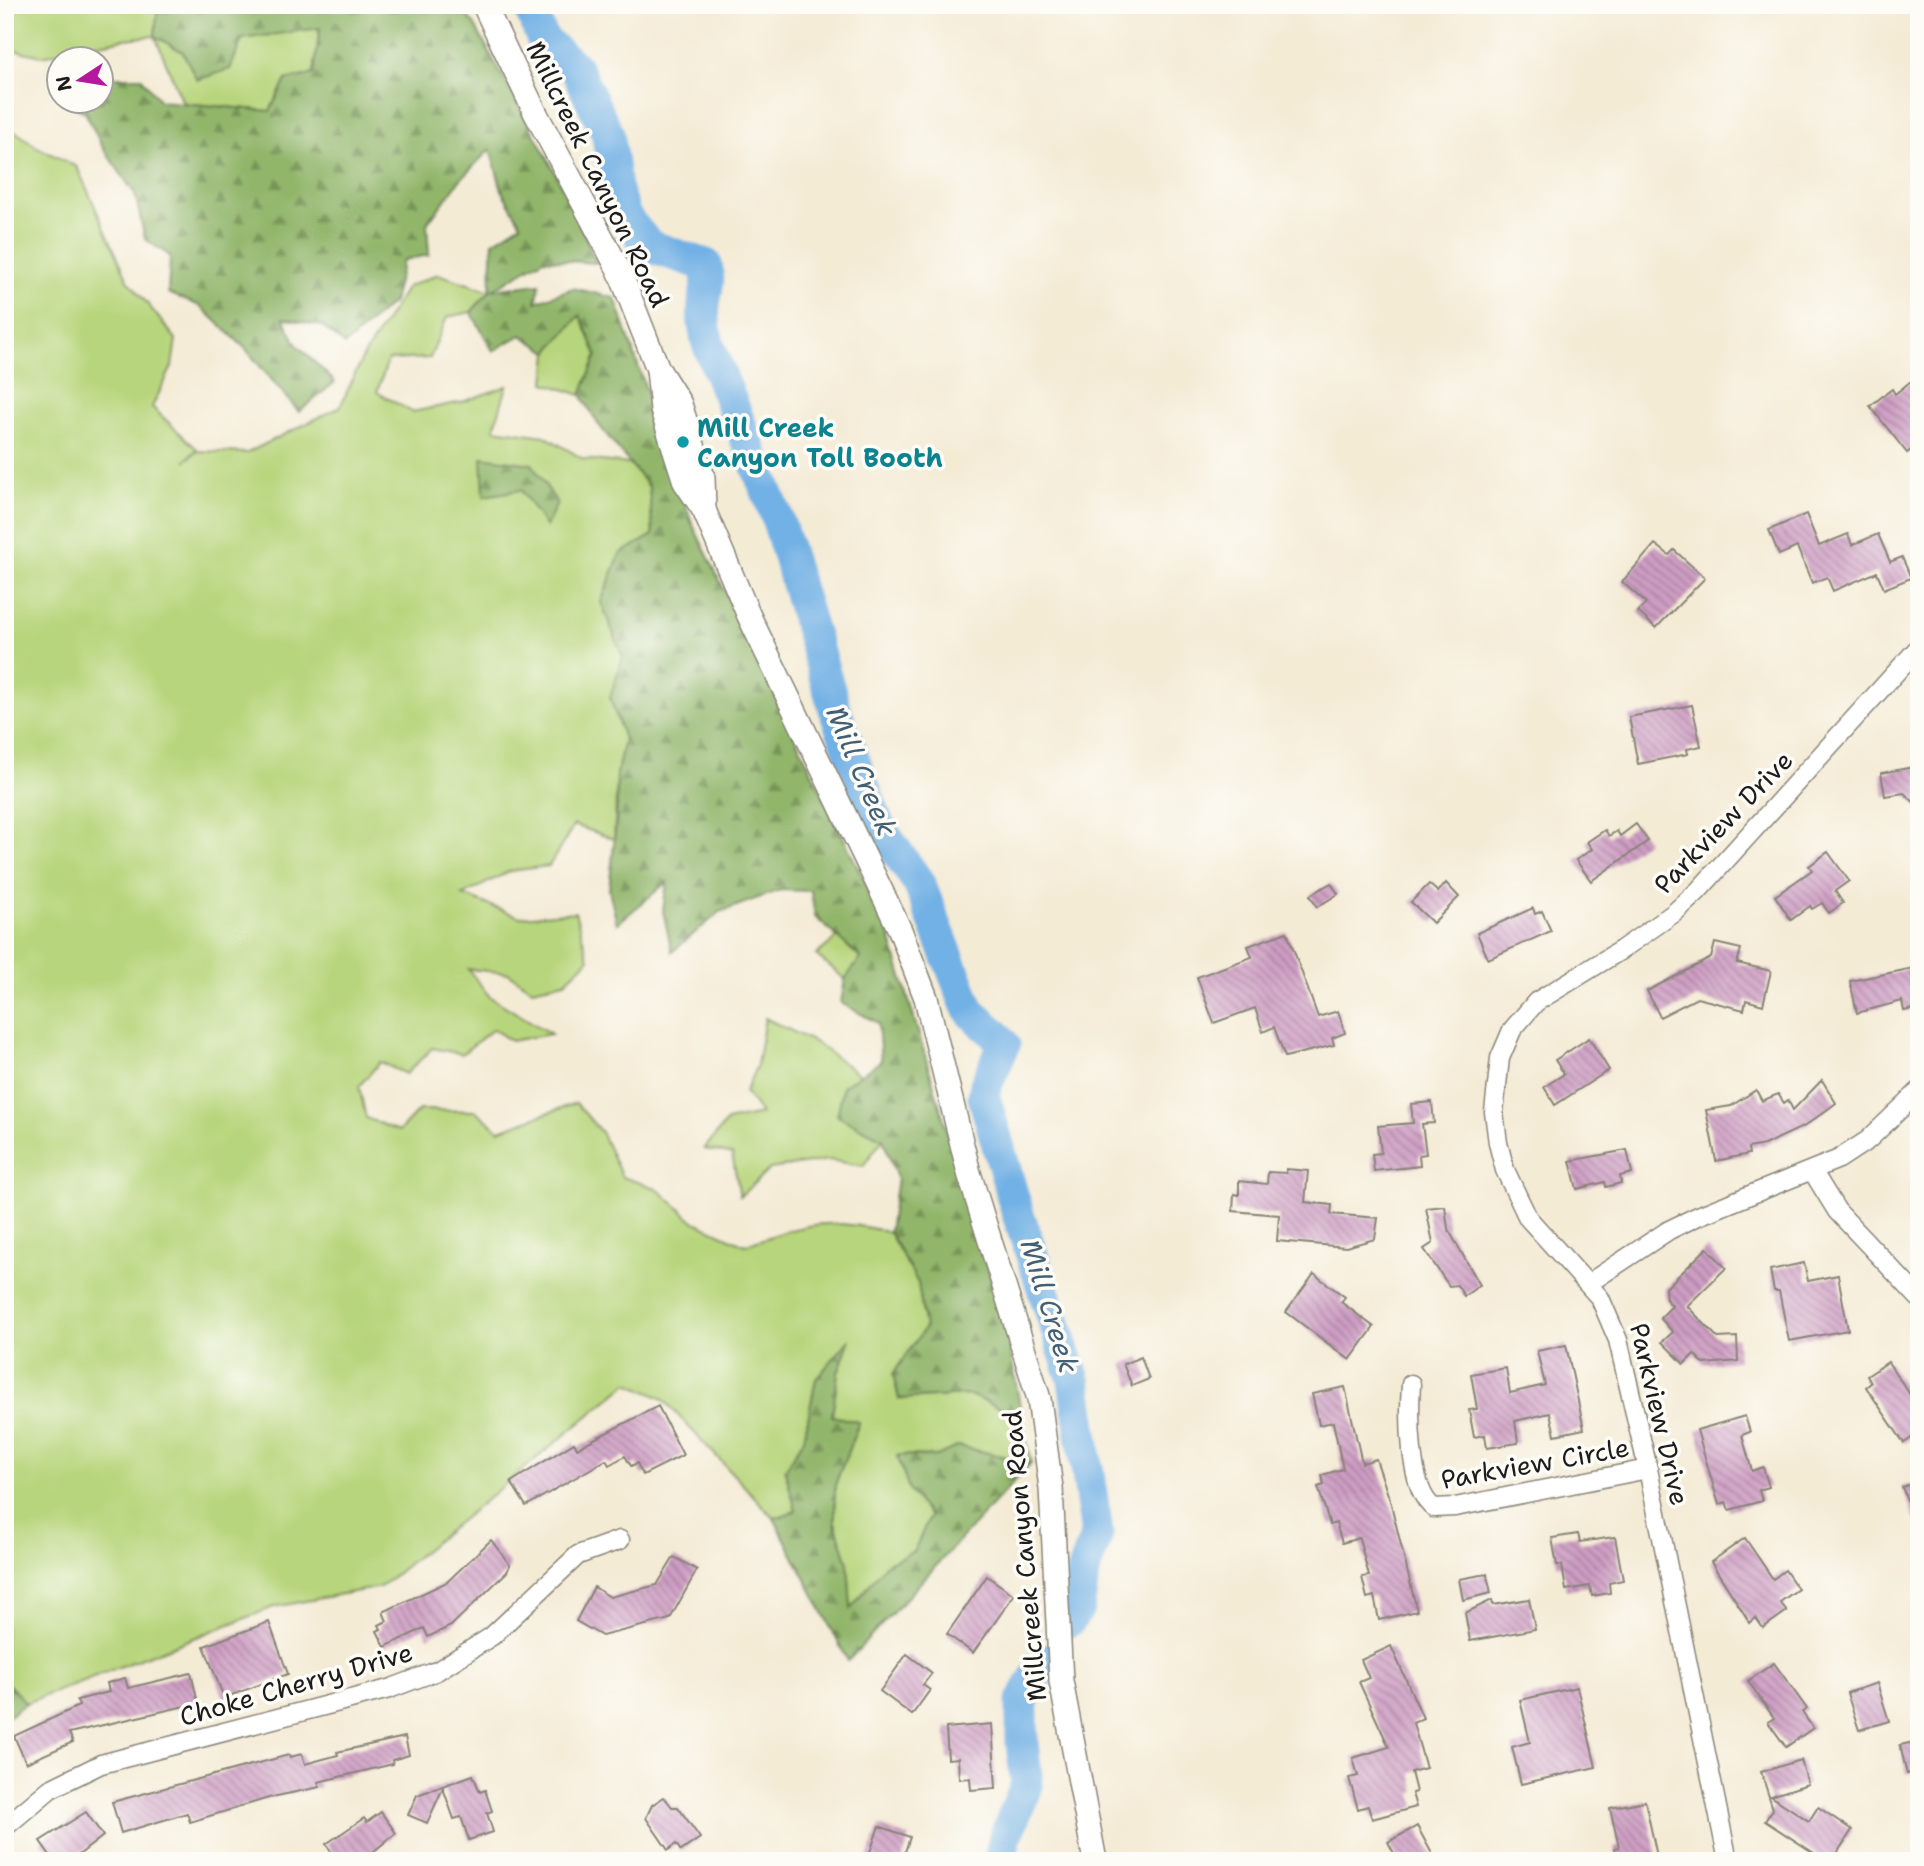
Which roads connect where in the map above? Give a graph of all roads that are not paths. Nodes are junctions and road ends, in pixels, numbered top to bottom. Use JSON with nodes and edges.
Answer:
{"nodes":[{"id":1,"x":484,"y":5,"type":"edge"},
{"id":2,"x":1919,"y":647,"type":"edge"},
{"id":3,"x":1919,"y":1091,"type":"edge"},
{"id":4,"x":1813,"y":1172,"type":"junction"},
{"id":5,"x":1589,"y":1283,"type":"junction"},
{"id":6,"x":1919,"y":1298,"type":"edge"},
{"id":7,"x":1411,"y":1384,"type":"dead end"},
{"id":8,"x":1648,"y":1469,"type":"junction"},
{"id":9,"x":620,"y":1540,"type":"dead end"},
{"id":10,"x":5,"y":1827,"type":"edge"},
{"id":11,"x":1095,"y":1861,"type":"edge"},
{"id":12,"x":1728,"y":1861,"type":"edge"}],
"edges":[{"from":1,"to":11,"type":"street","name":"Millcreek Canyon Road"},
{"from":2,"to":5,"type":"street","name":"Parkview Drive"},
{"from":3,"to":4,"type":"street"},
{"from":4,"to":5,"type":"street"},
{"from":4,"to":6,"type":"street"},
{"from":5,"to":8,"type":"street","name":"Parkview Drive"},
{"from":7,"to":8,"type":"street","name":"Parkview Circle"},
{"from":8,"to":12,"type":"street","name":"Parkview Drive"},
{"from":9,"to":10,"type":"street","name":"Choke Cherry Drive"}]}
